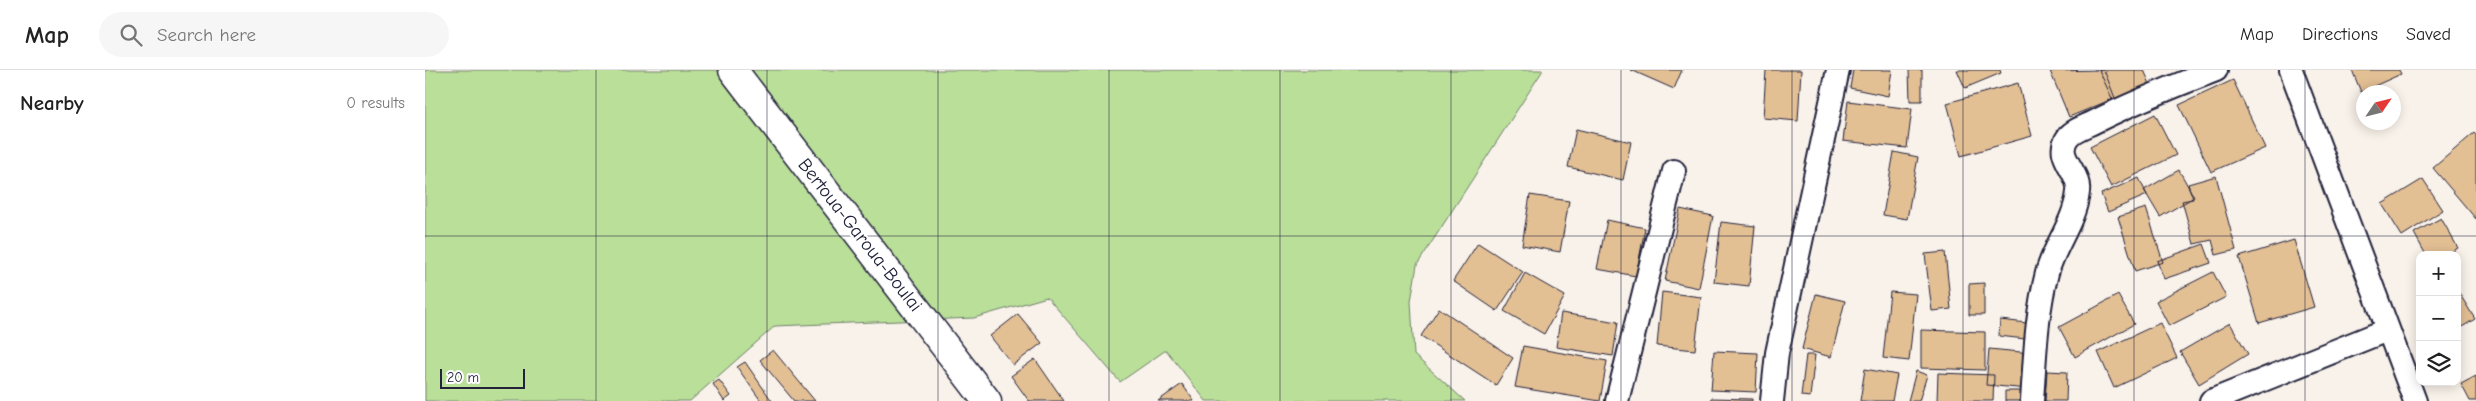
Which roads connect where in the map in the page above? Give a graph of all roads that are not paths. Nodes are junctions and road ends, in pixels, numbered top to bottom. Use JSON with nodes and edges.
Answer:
{"nodes":[{"id":1,"x":733,"y":70,"type":"edge"},
{"id":2,"x":1838,"y":70,"type":"edge"},
{"id":3,"x":2216,"y":70,"type":"edge"},
{"id":4,"x":2291,"y":70,"type":"edge"},
{"id":5,"x":1674,"y":171,"type":"dead end"},
{"id":6,"x":2387,"y":330,"type":"junction"},
{"id":7,"x":983,"y":400,"type":"edge"},
{"id":8,"x":1617,"y":401,"type":"edge"},
{"id":9,"x":1772,"y":401,"type":"edge"},
{"id":10,"x":2032,"y":401,"type":"edge"},
{"id":11,"x":2211,"y":401,"type":"edge"},
{"id":12,"x":2415,"y":401,"type":"edge"}],
"edges":[{"from":1,"to":7,"type":"highway","name":"Bertoua-Garoua-Boulai"},
{"from":2,"to":9,"type":"street"},
{"from":3,"to":10,"type":"street"},
{"from":4,"to":6,"type":"street"},
{"from":5,"to":8,"type":"street"},
{"from":6,"to":11,"type":"street"},
{"from":6,"to":12,"type":"street"}]}
